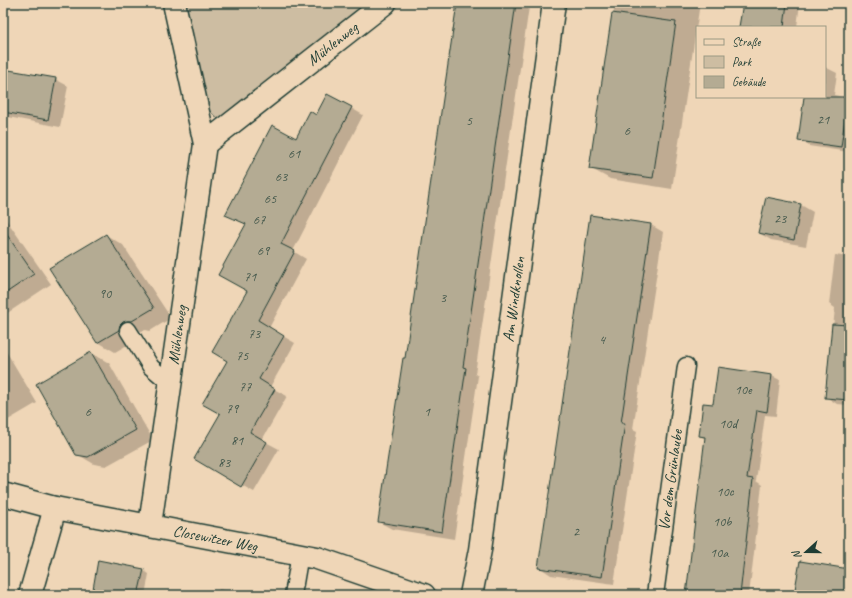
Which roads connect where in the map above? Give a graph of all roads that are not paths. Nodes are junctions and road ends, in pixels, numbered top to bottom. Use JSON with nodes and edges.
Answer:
{"nodes":[{"id":1,"x":174,"y":3,"type":"edge"},
{"id":2,"x":385,"y":3,"type":"edge"},
{"id":3,"x":554,"y":3,"type":"edge"},
{"id":4,"x":205,"y":144,"type":"junction"},
{"id":5,"x":128,"y":330,"type":"dead end"},
{"id":6,"x":686,"y":366,"type":"dead end"},
{"id":7,"x":171,"y":384,"type":"junction"},
{"id":8,"x":3,"y":494,"type":"edge"},
{"id":9,"x":55,"y":508,"type":"junction"},
{"id":10,"x":150,"y":525,"type":"junction"},
{"id":11,"x":300,"y":554,"type":"junction"},
{"id":12,"x":395,"y":590,"type":"edge"},
{"id":13,"x":30,"y":595,"type":"edge"},
{"id":14,"x":293,"y":595,"type":"edge"},
{"id":15,"x":424,"y":595,"type":"edge"},
{"id":16,"x":471,"y":595,"type":"edge"},
{"id":17,"x":655,"y":595,"type":"edge"}],
"edges":[{"from":1,"to":4,"type":"street","name":"Mühlenweg"},
{"from":2,"to":4,"type":"street","name":"Mühlenweg"},
{"from":3,"to":16,"type":"street","name":"Am Windknollen"},
{"from":4,"to":7,"type":"street","name":"Mühlenweg"},
{"from":5,"to":7,"type":"lane"},
{"from":6,"to":17,"type":"lane","name":"Vor dem Grünlaube"},
{"from":7,"to":10,"type":"street","name":"Mühlenweg"},
{"from":8,"to":9,"type":"street","name":"Closewitzer Weg"},
{"from":9,"to":10,"type":"street","name":"Closewitzer Weg"},
{"from":9,"to":13,"type":"street"},
{"from":10,"to":11,"type":"street","name":"Closewitzer Weg"},
{"from":11,"to":12,"type":"street","name":"Closewitzer Weg"},
{"from":11,"to":14,"type":"lane"},
{"from":12,"to":15,"type":"street","name":"Closewitzer Weg"}]}
